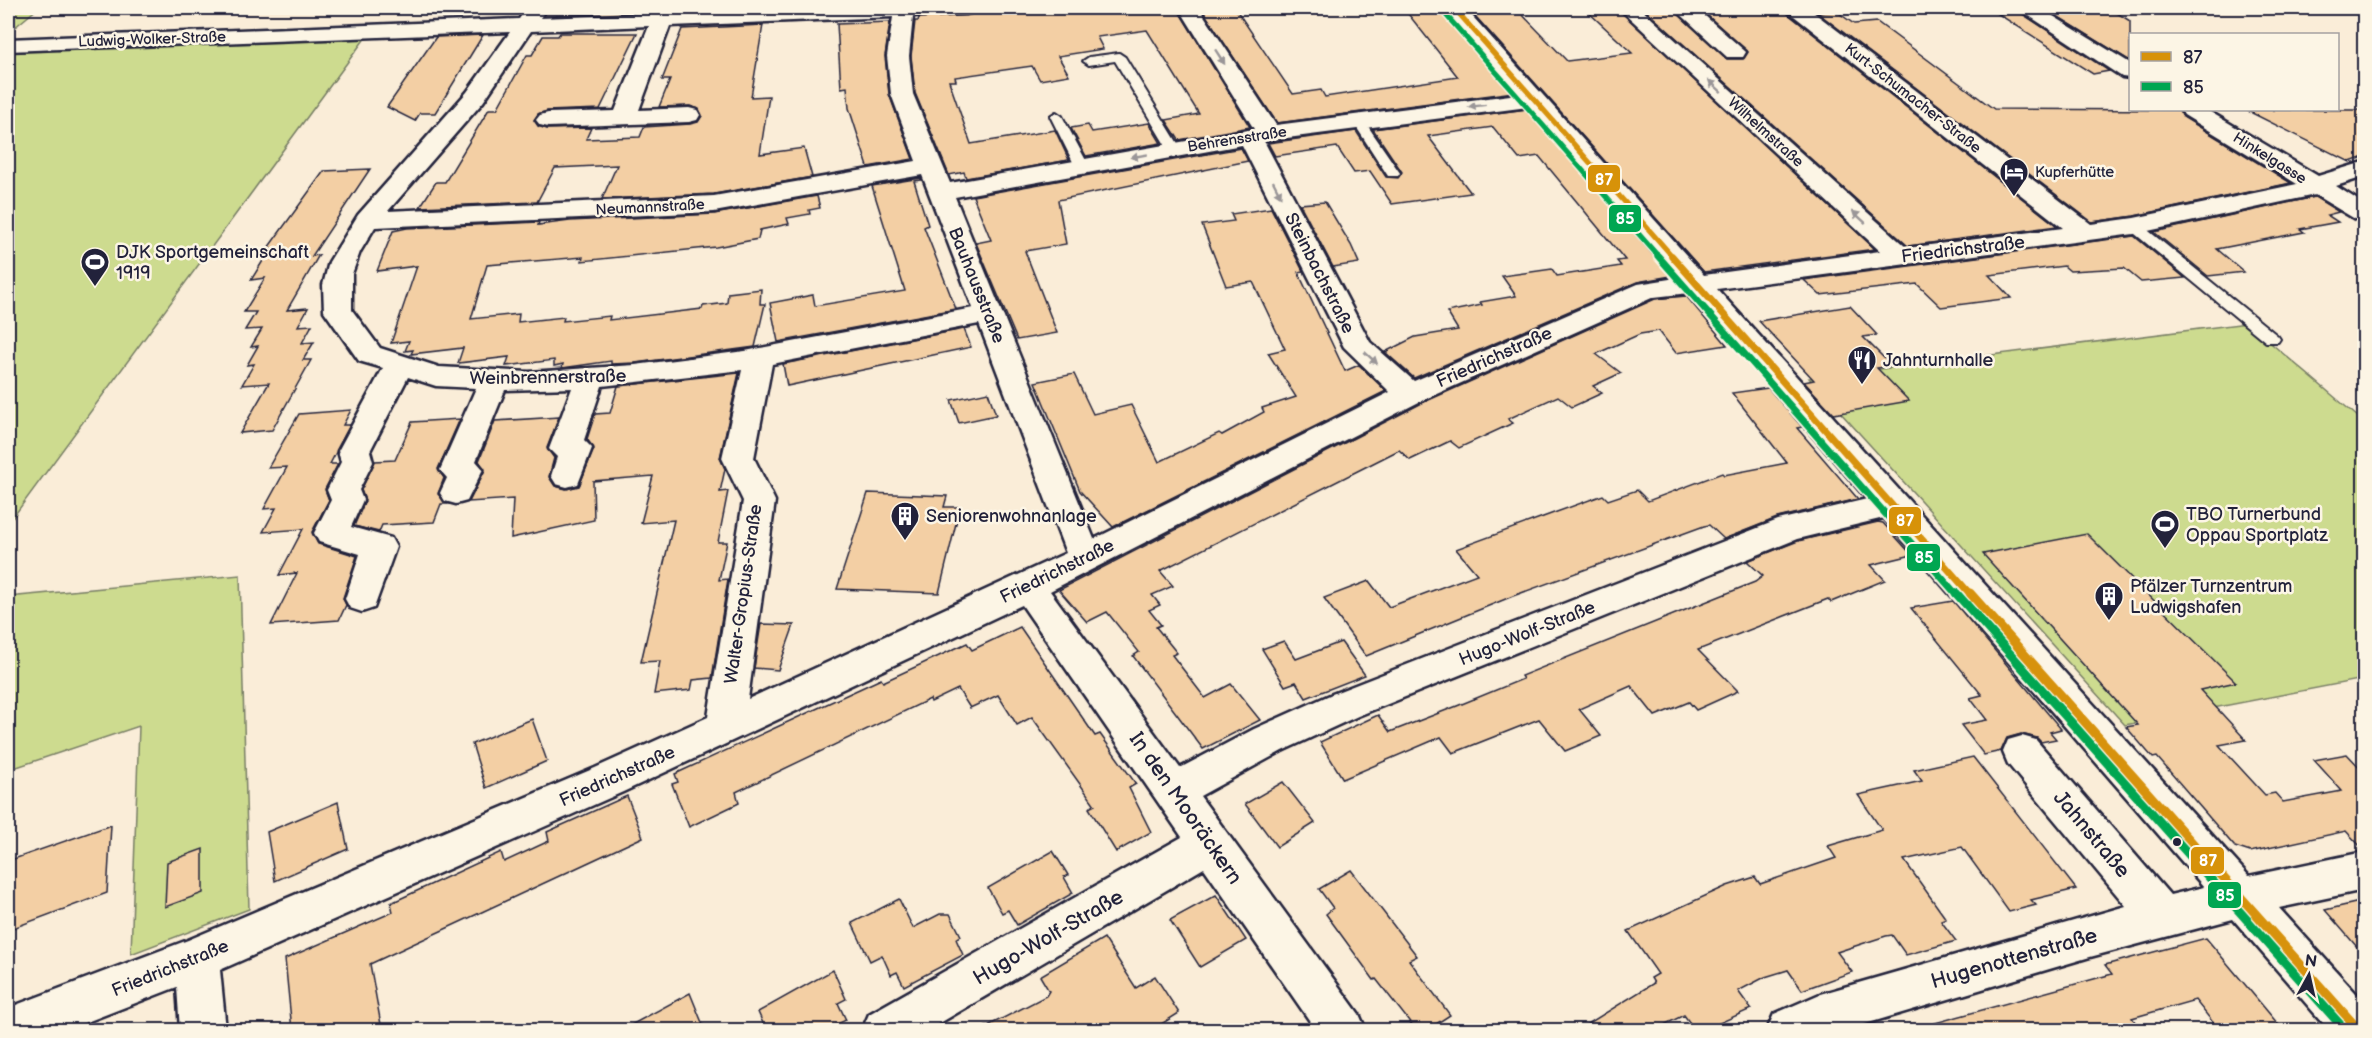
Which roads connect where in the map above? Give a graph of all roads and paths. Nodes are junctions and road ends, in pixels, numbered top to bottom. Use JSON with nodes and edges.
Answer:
{"nodes":[{"id":1,"x":966,"y":8,"type":"edge"},
{"id":2,"x":1188,"y":8,"type":"edge"},
{"id":3,"x":1454,"y":8,"type":"edge"},
{"id":4,"x":1629,"y":8,"type":"edge"},
{"id":5,"x":1684,"y":8,"type":"edge"},
{"id":6,"x":1796,"y":8,"type":"edge"},
{"id":7,"x":2026,"y":8,"type":"edge"},
{"id":8,"x":904,"y":9,"type":"edge"},
{"id":9,"x":530,"y":16,"type":"edge"},
{"id":10,"x":662,"y":20,"type":"junction"},
{"id":11,"x":8,"y":45,"type":"edge"},
{"id":12,"x":1735,"y":52,"type":"dead end"},
{"id":13,"x":1089,"y":62,"type":"dead end"},
{"id":14,"x":2129,"y":71,"type":"edge"},
{"id":15,"x":1535,"y":99,"type":"junction"},
{"id":16,"x":2194,"y":111,"type":"edge"},
{"id":17,"x":689,"y":115,"type":"dead end"},
{"id":18,"x":1056,"y":116,"type":"dead end"},
{"id":19,"x":624,"y":118,"type":"junction"},
{"id":20,"x":548,"y":120,"type":"dead end"},
{"id":21,"x":1359,"y":122,"type":"junction"},
{"id":22,"x":1259,"y":135,"type":"junction"},
{"id":23,"x":1175,"y":150,"type":"junction"},
{"id":24,"x":930,"y":166,"type":"junction"},
{"id":25,"x":1082,"y":166,"type":"junction"},
{"id":26,"x":2364,"y":169,"type":"edge"},
{"id":27,"x":1393,"y":172,"type":"dead end"},
{"id":28,"x":2318,"y":187,"type":"junction"},
{"id":29,"x":941,"y":192,"type":"junction"},
{"id":30,"x":2364,"y":214,"type":"edge"},
{"id":31,"x":368,"y":220,"type":"junction"},
{"id":32,"x":2134,"y":226,"type":"junction"},
{"id":33,"x":2086,"y":233,"type":"junction"},
{"id":34,"x":1902,"y":256,"type":"junction"},
{"id":35,"x":1695,"y":282,"type":"junction"},
{"id":36,"x":989,"y":313,"type":"junction"},
{"id":37,"x":2272,"y":339,"type":"dead end"},
{"id":38,"x":759,"y":359,"type":"junction"},
{"id":39,"x":397,"y":369,"type":"junction"},
{"id":40,"x":590,"y":379,"type":"junction"},
{"id":41,"x":494,"y":381,"type":"junction"},
{"id":42,"x":1410,"y":394,"type":"junction"},
{"id":43,"x":567,"y":476,"type":"dead end"},
{"id":44,"x":456,"y":493,"type":"dead end"},
{"id":45,"x":1891,"y":505,"type":"junction"},
{"id":46,"x":1085,"y":557,"type":"junction"},
{"id":47,"x":1028,"y":587,"type":"junction"},
{"id":48,"x":362,"y":599,"type":"dead end"},
{"id":49,"x":725,"y":727,"type":"junction"},
{"id":50,"x":2022,"y":752,"type":"dead end"},
{"id":51,"x":1174,"y":791,"type":"junction"},
{"id":52,"x":1210,"y":843,"type":"junction"},
{"id":53,"x":2364,"y":871,"type":"edge"},
{"id":54,"x":2242,"y":896,"type":"junction"},
{"id":55,"x":2161,"y":916,"type":"junction"},
{"id":56,"x":197,"y":958,"type":"junction"},
{"id":57,"x":9,"y":1030,"type":"edge"},
{"id":58,"x":203,"y":1030,"type":"edge"},
{"id":59,"x":885,"y":1030,"type":"edge"},
{"id":60,"x":1343,"y":1030,"type":"edge"},
{"id":61,"x":1790,"y":1030,"type":"edge"},
{"id":62,"x":2359,"y":1030,"type":"edge"}],
"edges":[{"from":1,"to":8,"type":"street","name":"Ludwig-Wolker-Straße"},
{"from":2,"to":22,"type":"street","name":"Steinbachstraße","one_way":true},
{"from":3,"to":15,"type":"street"},
{"from":34,"to":4,"type":"street","name":"Wilhelmstraße","one_way":true},
{"from":5,"to":12,"type":"street"},
{"from":6,"to":33,"type":"street","name":"Kurt-Schumacher-Straße"},
{"from":7,"to":14,"type":"street"},
{"from":8,"to":10,"type":"street","name":"Ludwig-Wolker-Straße"},
{"from":8,"to":24,"type":"street","name":"Bauhausstraße"},
{"from":9,"to":10,"type":"street","name":"Ludwig-Wolker-Straße"},
{"from":9,"to":11,"type":"street","name":"Ludwig-Wolker-Straße"},
{"from":9,"to":31,"type":"street","name":"Weinbrennerstraße"},
{"from":10,"to":19,"type":"street"},
{"from":13,"to":23,"type":"lane"},
{"from":15,"to":21,"type":"street","name":"Behrensstraße","one_way":true},
{"from":15,"to":35,"type":"street"},
{"from":16,"to":28,"type":"street","name":"Hinkelgasse"},
{"from":17,"to":19,"type":"street"},
{"from":18,"to":25,"type":"lane"},
{"from":19,"to":20,"type":"street"},
{"from":21,"to":22,"type":"street","name":"Behrensstraße"},
{"from":21,"to":27,"type":"lane"},
{"from":22,"to":23,"type":"street","name":"Behrensstraße"},
{"from":22,"to":42,"type":"street","name":"Steinbachstraße","one_way":true},
{"from":23,"to":25,"type":"street","name":"Behrensstraße","one_way":true},
{"from":24,"to":29,"type":"street","name":"Bauhausstraße"},
{"from":24,"to":31,"type":"street","name":"Neumannstraße"},
{"from":25,"to":29,"type":"street","name":"Behrensstraße"},
{"from":26,"to":28,"type":"street","name":"Friedrichstraße"},
{"from":28,"to":30,"type":"street","name":"Hinkelgasse"},
{"from":28,"to":32,"type":"street","name":"Friedrichstraße"},
{"from":29,"to":36,"type":"street","name":"Bauhausstraße"},
{"from":31,"to":39,"type":"street","name":"Weinbrennerstraße"},
{"from":32,"to":33,"type":"street","name":"Friedrichstraße"},
{"from":32,"to":37,"type":"lane"},
{"from":33,"to":34,"type":"street","name":"Friedrichstraße"},
{"from":34,"to":35,"type":"street","name":"Friedrichstraße"},
{"from":35,"to":42,"type":"street","name":"Friedrichstraße"},
{"from":35,"to":45,"type":"street"},
{"from":36,"to":38,"type":"street","name":"Weinbrennerstraße"},
{"from":36,"to":46,"type":"street","name":"Bauhausstraße"},
{"from":38,"to":40,"type":"street","name":"Weinbrennerstraße"},
{"from":38,"to":49,"type":"street","name":"Walter-Gropius-Straße"},
{"from":39,"to":41,"type":"street","name":"Weinbrennerstraße"},
{"from":39,"to":48,"type":"street"},
{"from":40,"to":41,"type":"street","name":"Weinbrennerstraße"},
{"from":40,"to":43,"type":"street"},
{"from":41,"to":44,"type":"street"},
{"from":42,"to":46,"type":"street","name":"Friedrichstraße"},
{"from":45,"to":51,"type":"street","name":"Hugo-Wolf-Straße"},
{"from":45,"to":54,"type":"street"},
{"from":46,"to":47,"type":"street","name":"Friedrichstraße"},
{"from":47,"to":49,"type":"street","name":"Friedrichstraße"},
{"from":47,"to":51,"type":"street","name":"In den Mooräckern"},
{"from":49,"to":56,"type":"street","name":"Friedrichstraße"},
{"from":50,"to":55,"type":"street","name":"Jahnstraße"},
{"from":51,"to":52,"type":"street","name":"In den Mooräckern"},
{"from":52,"to":59,"type":"street","name":"Hugo-Wolf-Straße"},
{"from":52,"to":60,"type":"street","name":"In den Mooräckern"},
{"from":53,"to":54,"type":"street","name":"Hugenottenstraße"},
{"from":54,"to":55,"type":"street","name":"Hugenottenstraße"},
{"from":54,"to":62,"type":"street"},
{"from":55,"to":61,"type":"street","name":"Hugenottenstraße"},
{"from":56,"to":57,"type":"street","name":"Friedrichstraße"},
{"from":56,"to":58,"type":"street"}]}
